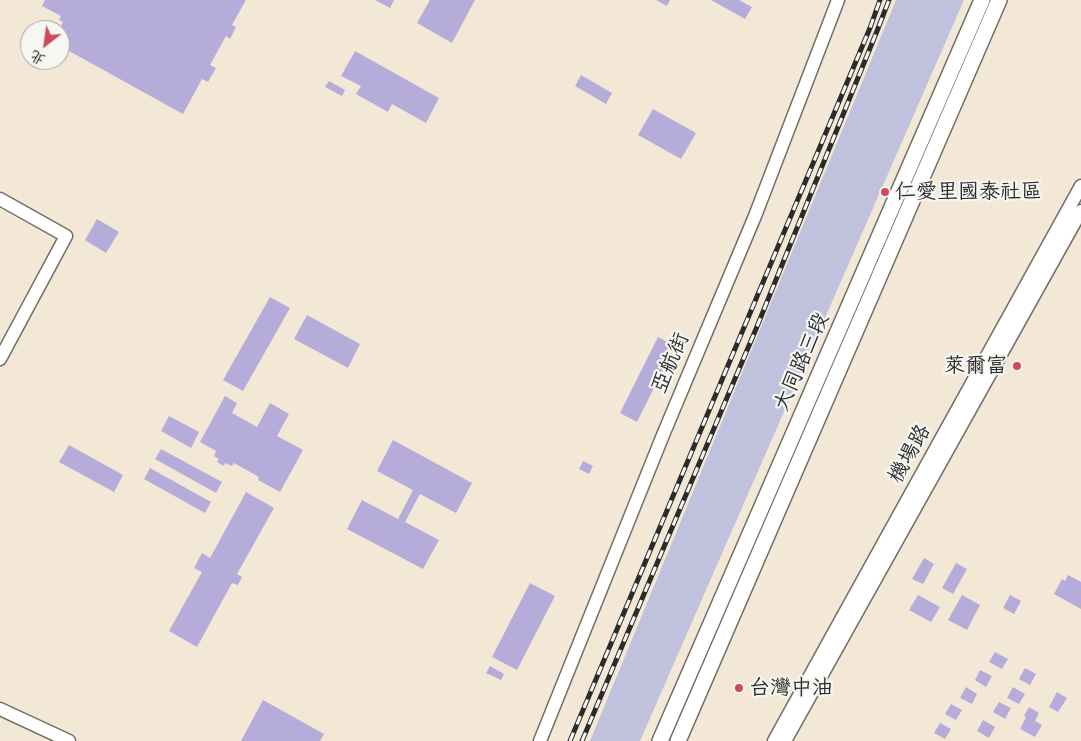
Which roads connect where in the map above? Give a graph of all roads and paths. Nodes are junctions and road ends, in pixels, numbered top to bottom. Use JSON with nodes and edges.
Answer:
{"nodes":[{"id":1,"x":838,"y":0,"type":"edge"},
{"id":2,"x":982,"y":0,"type":"edge"},
{"id":3,"x":999,"y":0,"type":"edge"},
{"id":4,"x":1081,"y":186,"type":"edge"},
{"id":5,"x":0,"y":199,"type":"edge"},
{"id":6,"x":1081,"y":211,"type":"edge"},
{"id":7,"x":0,"y":358,"type":"edge"},
{"id":8,"x":0,"y":708,"type":"edge"},
{"id":9,"x":69,"y":741,"type":"edge"},
{"id":10,"x":540,"y":741,"type":"edge"},
{"id":11,"x":660,"y":741,"type":"edge"},
{"id":12,"x":678,"y":741,"type":"edge"},
{"id":13,"x":774,"y":741,"type":"edge"},
{"id":14,"x":785,"y":741,"type":"edge"}],
"edges":[{"from":1,"to":10,"type":"street","name":"亞航街"},
{"from":2,"to":11,"type":"main road","name":"大同路三段"},
{"from":3,"to":12,"type":"main road","name":"大同路三段"},
{"from":4,"to":13,"type":"street","name":"機場路"},
{"from":5,"to":7,"type":"street"},
{"from":6,"to":14,"type":"street","name":"機場路"},
{"from":8,"to":9,"type":"street"}]}
